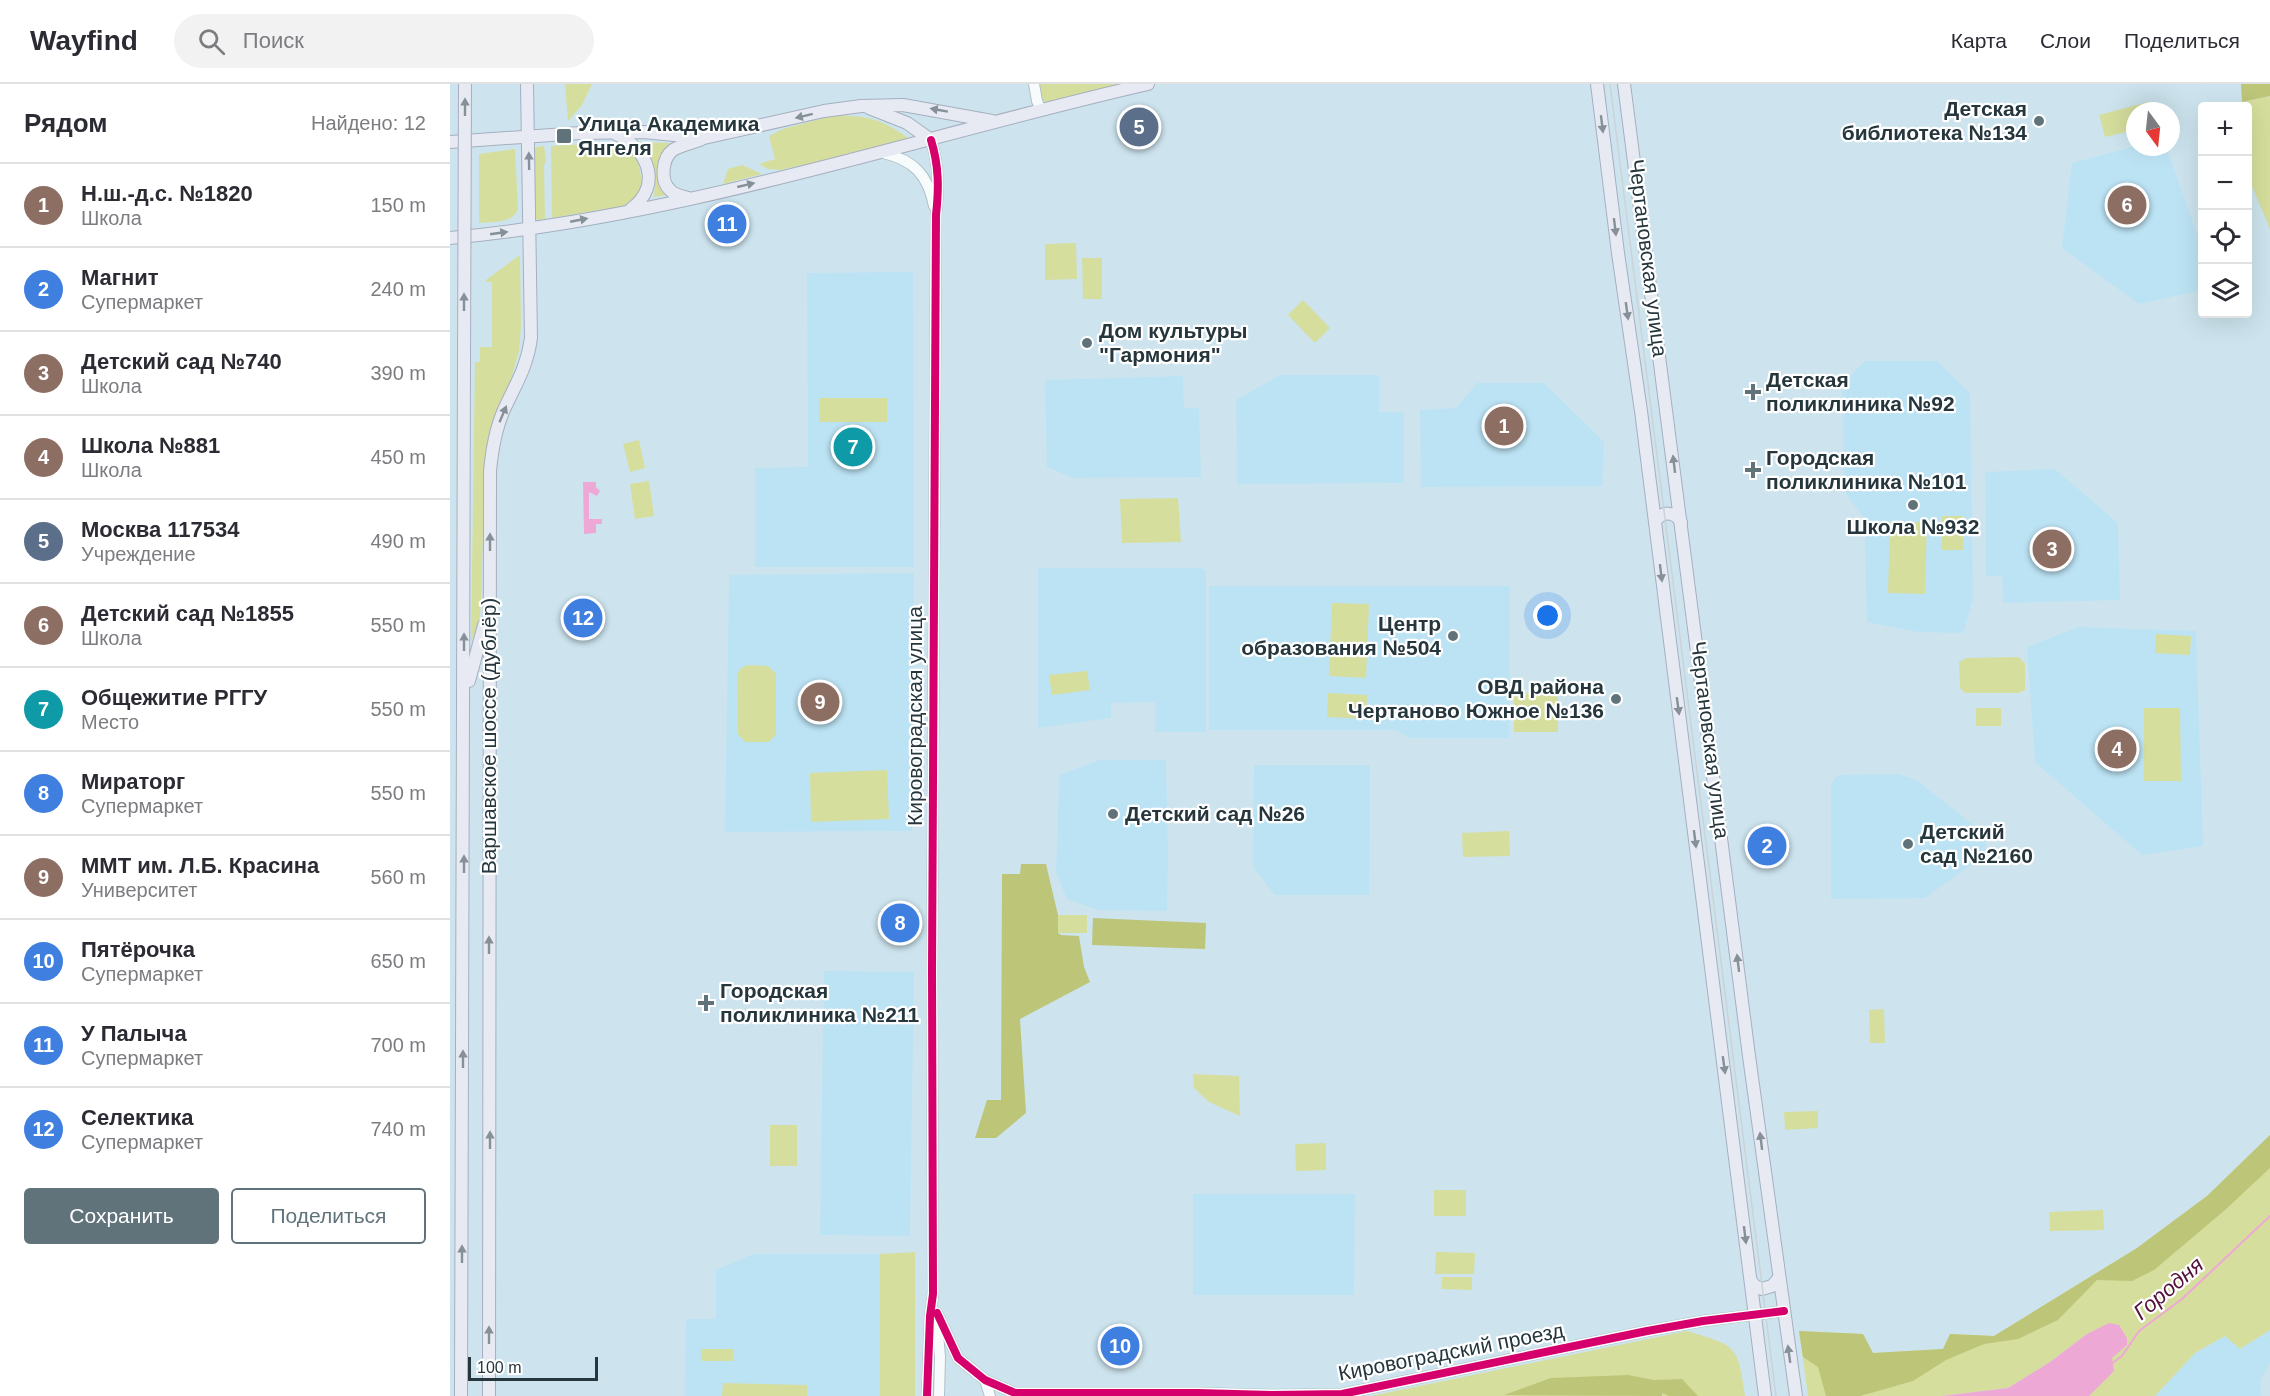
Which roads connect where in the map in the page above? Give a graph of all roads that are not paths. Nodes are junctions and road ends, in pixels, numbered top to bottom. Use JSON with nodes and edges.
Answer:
{"nodes":[{"id":1,"x":465,"y":84,"type":"edge"},
{"id":2,"x":527,"y":84,"type":"edge"},
{"id":3,"x":1034,"y":84,"type":"edge"},
{"id":4,"x":1148,"y":84,"type":"edge"},
{"id":5,"x":1598,"y":84,"type":"edge"},
{"id":6,"x":1624,"y":84,"type":"edge"},
{"id":7,"x":861,"y":106,"type":"junction"},
{"id":8,"x":1041,"y":110,"type":"junction"},
{"id":9,"x":996,"y":122,"type":"junction"},
{"id":10,"x":614,"y":133,"type":"junction"},
{"id":11,"x":528,"y":136,"type":"junction"},
{"id":12,"x":704,"y":138,"type":"junction"},
{"id":13,"x":931,"y":140,"type":"junction"},
{"id":14,"x":450,"y":142,"type":"edge"},
{"id":15,"x":883,"y":153,"type":"junction"},
{"id":16,"x":689,"y":198,"type":"junction"},
{"id":17,"x":628,"y":212,"type":"junction"},
{"id":18,"x":936,"y":215,"type":"junction"},
{"id":19,"x":530,"y":228,"type":"junction"},
{"id":20,"x":450,"y":238,"type":"edge"},
{"id":21,"x":1655,"y":521,"type":"junction"},
{"id":22,"x":1681,"y":522,"type":"junction"},
{"id":23,"x":489,"y":600,"type":"junction"},
{"id":24,"x":465,"y":700,"type":"junction"},
{"id":25,"x":1779,"y":1278,"type":"junction"},
{"id":26,"x":1751,"y":1281,"type":"junction"},
{"id":27,"x":933,"y":1294,"type":"junction"},
{"id":28,"x":1784,"y":1311,"type":"junction"},
{"id":29,"x":938,"y":1313,"type":"junction"},
{"id":30,"x":1755,"y":1315,"type":"junction"},
{"id":31,"x":940,"y":1357,"type":"junction"},
{"id":32,"x":958,"y":1358,"type":"junction"},
{"id":33,"x":928,"y":1364,"type":"junction"},
{"id":34,"x":985,"y":1380,"type":"junction"},
{"id":35,"x":1012,"y":1395,"type":"edge"},
{"id":36,"x":461,"y":1396,"type":"edge"},
{"id":37,"x":489,"y":1396,"type":"edge"},
{"id":38,"x":927,"y":1396,"type":"edge"},
{"id":39,"x":939,"y":1396,"type":"edge"},
{"id":40,"x":990,"y":1396,"type":"edge"},
{"id":41,"x":1765,"y":1396,"type":"edge"},
{"id":42,"x":1796,"y":1396,"type":"edge"}],
"edges":[{"from":24,"to":1,"type":"main road","one_way":true,"bridge":true},
{"from":2,"to":11,"type":"main road","name":"Варшавское шоссе (дублёр)"},
{"from":3,"to":8,"type":"street"},
{"from":4,"to":8,"type":"main road"},
{"from":5,"to":21,"type":"main road","name":"Чертановская улица","one_way":true},
{"from":22,"to":6,"type":"main road","name":"Чертановская улица","one_way":true},
{"from":9,"to":7,"type":"main road","one_way":true},
{"from":7,"to":12,"type":"main road","one_way":true},
{"from":7,"to":13,"type":"main road"},
{"from":8,"to":9,"type":"main road"},
{"from":9,"to":13,"type":"main road"},
{"from":10,"to":11,"type":"main road"},
{"from":10,"to":12,"type":"main road"},
{"from":10,"to":17,"type":"main road"},
{"from":11,"to":14,"type":"main road"},
{"from":19,"to":11,"type":"main road","name":"Варшавское шоссе (дублёр)","one_way":true},
{"from":12,"to":16,"type":"main road"},
{"from":13,"to":15,"type":"main road"},
{"from":13,"to":18,"type":"street","name":"Кировоградская улица"},
{"from":16,"to":15,"type":"main road","one_way":true},
{"from":15,"to":18,"type":"street","name":"Кировоградская улица"},
{"from":16,"to":17,"type":"main road"},
{"from":19,"to":17,"type":"main road","one_way":true},
{"from":18,"to":27,"type":"street","name":"Кировоградская улица"},
{"from":20,"to":19,"type":"main road","one_way":true},
{"from":23,"to":19,"type":"main road","name":"Варшавское шоссе (дублёр)","one_way":true},
{"from":21,"to":22,"type":"main road"},
{"from":21,"to":26,"type":"main road","name":"Чертановская улица","one_way":true},
{"from":25,"to":22,"type":"main road","name":"Чертановская улица","one_way":true},
{"from":23,"to":24,"type":"main road"},
{"from":37,"to":23,"type":"main road","name":"Варшавское шоссе (дублёр)","one_way":true},
{"from":36,"to":24,"type":"main road","one_way":true},
{"from":25,"to":26,"type":"main road"},
{"from":25,"to":28,"type":"main road","name":"Чертановская улица"},
{"from":26,"to":30,"type":"main road","name":"Чертановская улица"},
{"from":27,"to":29,"type":"street","name":"Кировоградская улица"},
{"from":27,"to":33,"type":"street","name":"Кировоградская улица"},
{"from":28,"to":30,"type":"street","name":"Кировоградский проезд"},
{"from":42,"to":28,"type":"main road","name":"Чертановская улица","one_way":true},
{"from":29,"to":31,"type":"street","name":"Кировоградская улица"},
{"from":29,"to":32,"type":"street"},
{"from":30,"to":35,"type":"street","name":"Кировоградский проезд"},
{"from":30,"to":41,"type":"main road","name":"Чертановская улица"},
{"from":31,"to":32,"type":"street"},
{"from":31,"to":33,"type":"street"},
{"from":31,"to":39,"type":"street","name":"Кировоградская улица"},
{"from":32,"to":34,"type":"street"},
{"from":33,"to":38,"type":"street","name":"Кировоградская улица"},
{"from":34,"to":35,"type":"street"},
{"from":34,"to":40,"type":"street"}]}
